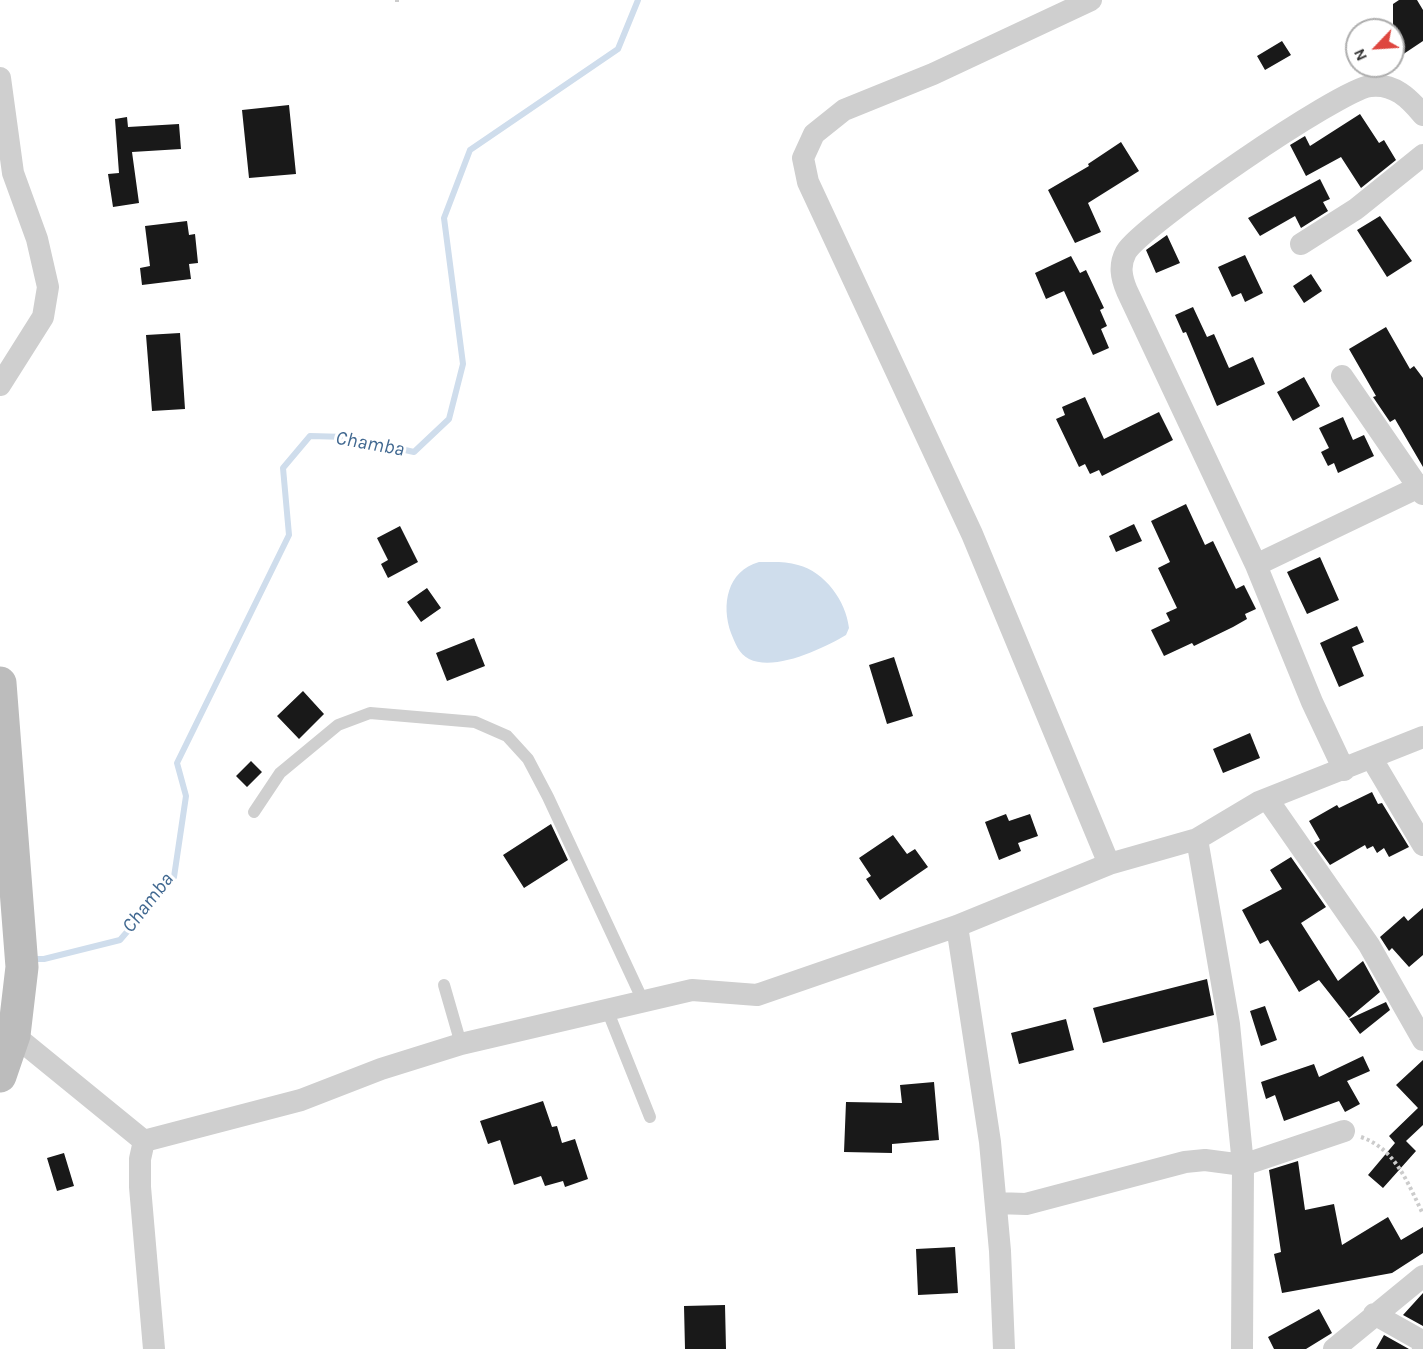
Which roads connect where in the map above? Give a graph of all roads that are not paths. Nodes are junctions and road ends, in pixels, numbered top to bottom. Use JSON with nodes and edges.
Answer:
{"nodes":[{"id":1,"x":1091,"y":0,"type":"edge"},
{"id":2,"x":0,"y":78,"type":"edge"},
{"id":3,"x":1423,"y":115,"type":"edge"},
{"id":4,"x":1423,"y":155,"type":"edge"},
{"id":5,"x":1301,"y":244,"type":"dead end"},
{"id":6,"x":1342,"y":376,"type":"dead end"},
{"id":7,"x":0,"y":385,"type":"edge"},
{"id":8,"x":1422,"y":489,"type":"edge"},
{"id":9,"x":1256,"y":565,"type":"junction"},
{"id":10,"x":0,"y":683,"type":"edge"},
{"id":11,"x":1423,"y":738,"type":"edge"},
{"id":12,"x":1372,"y":759,"type":"junction"},
{"id":13,"x":1344,"y":770,"type":"junction"},
{"id":14,"x":1268,"y":800,"type":"junction"},
{"id":15,"x":254,"y":812,"type":"dead end"},
{"id":16,"x":1197,"y":839,"type":"junction"},
{"id":17,"x":1423,"y":845,"type":"edge"},
{"id":18,"x":1109,"y":864,"type":"junction"},
{"id":19,"x":957,"y":926,"type":"junction"},
{"id":20,"x":444,"y":985,"type":"dead end"},
{"id":21,"x":644,"y":1003,"type":"junction"},
{"id":22,"x":608,"y":1012,"type":"junction"},
{"id":23,"x":14,"y":1035,"type":"junction"},
{"id":24,"x":1423,"y":1040,"type":"edge"},
{"id":25,"x":461,"y":1044,"type":"junction"},
{"id":26,"x":0,"y":1076,"type":"edge"},
{"id":27,"x":650,"y":1117,"type":"dead end"},
{"id":28,"x":1344,"y":1131,"type":"road end"},
{"id":29,"x":144,"y":1142,"type":"junction"},
{"id":30,"x":1243,"y":1165,"type":"junction"},
{"id":31,"x":996,"y":1203,"type":"junction"},
{"id":32,"x":1423,"y":1276,"type":"edge"},
{"id":33,"x":1374,"y":1314,"type":"junction"},
{"id":34,"x":154,"y":1349,"type":"edge"},
{"id":35,"x":1004,"y":1349,"type":"edge"},
{"id":36,"x":1242,"y":1349,"type":"edge"},
{"id":37,"x":1334,"y":1349,"type":"edge"},
{"id":38,"x":1423,"y":1349,"type":"edge"}],
"edges":[{"from":1,"to":18,"type":"street"},
{"from":2,"to":7,"type":"street"},
{"from":3,"to":9,"type":"street"},
{"from":4,"to":5,"type":"street"},
{"from":6,"to":8,"type":"street"},
{"from":8,"to":9,"type":"street"},
{"from":9,"to":13,"type":"street"},
{"from":10,"to":23,"type":"main road"},
{"from":11,"to":12,"type":"street"},
{"from":12,"to":13,"type":"street"},
{"from":12,"to":17,"type":"street"},
{"from":13,"to":14,"type":"street"},
{"from":14,"to":16,"type":"street"},
{"from":14,"to":24,"type":"street"},
{"from":15,"to":21,"type":"lane"},
{"from":16,"to":18,"type":"street"},
{"from":16,"to":30,"type":"street"},
{"from":18,"to":19,"type":"street"},
{"from":19,"to":21,"type":"street"},
{"from":19,"to":31,"type":"street"},
{"from":20,"to":25,"type":"lane"},
{"from":21,"to":22,"type":"street"},
{"from":22,"to":25,"type":"street"},
{"from":22,"to":27,"type":"lane"},
{"from":23,"to":26,"type":"main road"},
{"from":23,"to":29,"type":"street"},
{"from":25,"to":29,"type":"street"},
{"from":28,"to":30,"type":"street"},
{"from":29,"to":34,"type":"street"},
{"from":30,"to":31,"type":"street"},
{"from":30,"to":36,"type":"street"},
{"from":31,"to":35,"type":"street"},
{"from":32,"to":33,"type":"street"},
{"from":33,"to":37,"type":"street"},
{"from":33,"to":38,"type":"street"}]}
